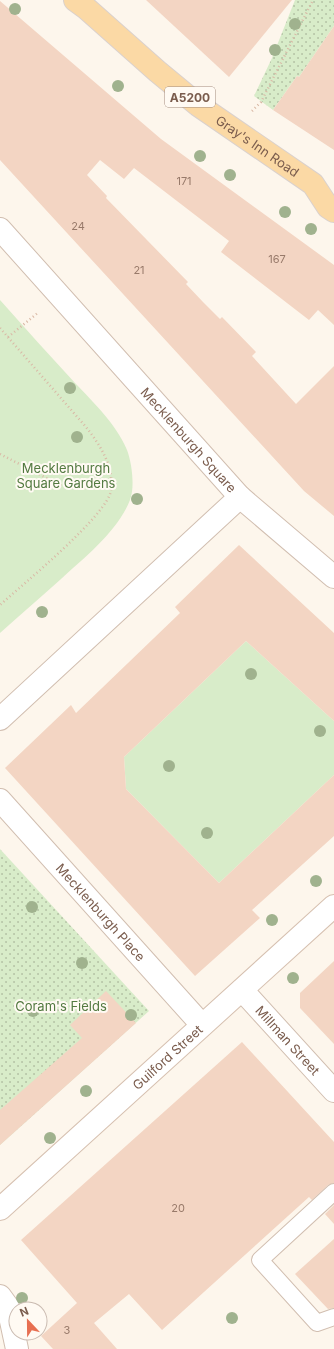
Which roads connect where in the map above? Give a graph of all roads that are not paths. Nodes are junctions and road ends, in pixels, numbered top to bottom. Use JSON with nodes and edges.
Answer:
{"nodes":[{"id":1,"x":75,"y":0,"type":"edge"},
{"id":2,"x":312,"y":184,"type":"junction"},
{"id":3,"x":334,"y":186,"type":"edge"},
{"id":4,"x":334,"y":211,"type":"edge"},
{"id":5,"x":0,"y":229,"type":"edge"},
{"id":6,"x":240,"y":497,"type":"junction"},
{"id":7,"x":334,"y":578,"type":"edge"},
{"id":8,"x":0,"y":719,"type":"edge"},
{"id":9,"x":0,"y":800,"type":"edge"},
{"id":10,"x":334,"y":906,"type":"edge"},
{"id":11,"x":242,"y":990,"type":"junction"},
{"id":12,"x":202,"y":1026,"type":"junction"},
{"id":13,"x":334,"y":1091,"type":"edge"},
{"id":14,"x":334,"y":1192,"type":"edge"},
{"id":15,"x":0,"y":1209,"type":"edge"},
{"id":16,"x":0,"y":1296,"type":"edge"},
{"id":17,"x":334,"y":1317,"type":"edge"},
{"id":18,"x":17,"y":1349,"type":"edge"}],
"edges":[{"from":1,"to":2,"type":"main road","name":"Gray's Inn Road","number":"A5200"},
{"from":2,"to":3,"type":"main road","name":"Gray's Inn Road","number":"A5200"},
{"from":2,"to":4,"type":"main road","name":"Gray's Inn Road","number":"A5200"},
{"from":5,"to":6,"type":"street","name":"Mecklenburgh Square"},
{"from":6,"to":7,"type":"street"},
{"from":6,"to":8,"type":"street","name":"Mecklenburgh Square"},
{"from":9,"to":12,"type":"street","name":"Mecklenburgh Place"},
{"from":10,"to":11,"type":"street","name":"Guilford Street"},
{"from":11,"to":12,"type":"street","name":"Guilford Street"},
{"from":11,"to":13,"type":"street","name":"Millman Street"},
{"from":12,"to":15,"type":"street","name":"Guilford Street"},
{"from":14,"to":17,"type":"lane"},
{"from":16,"to":18,"type":"street"}]}
